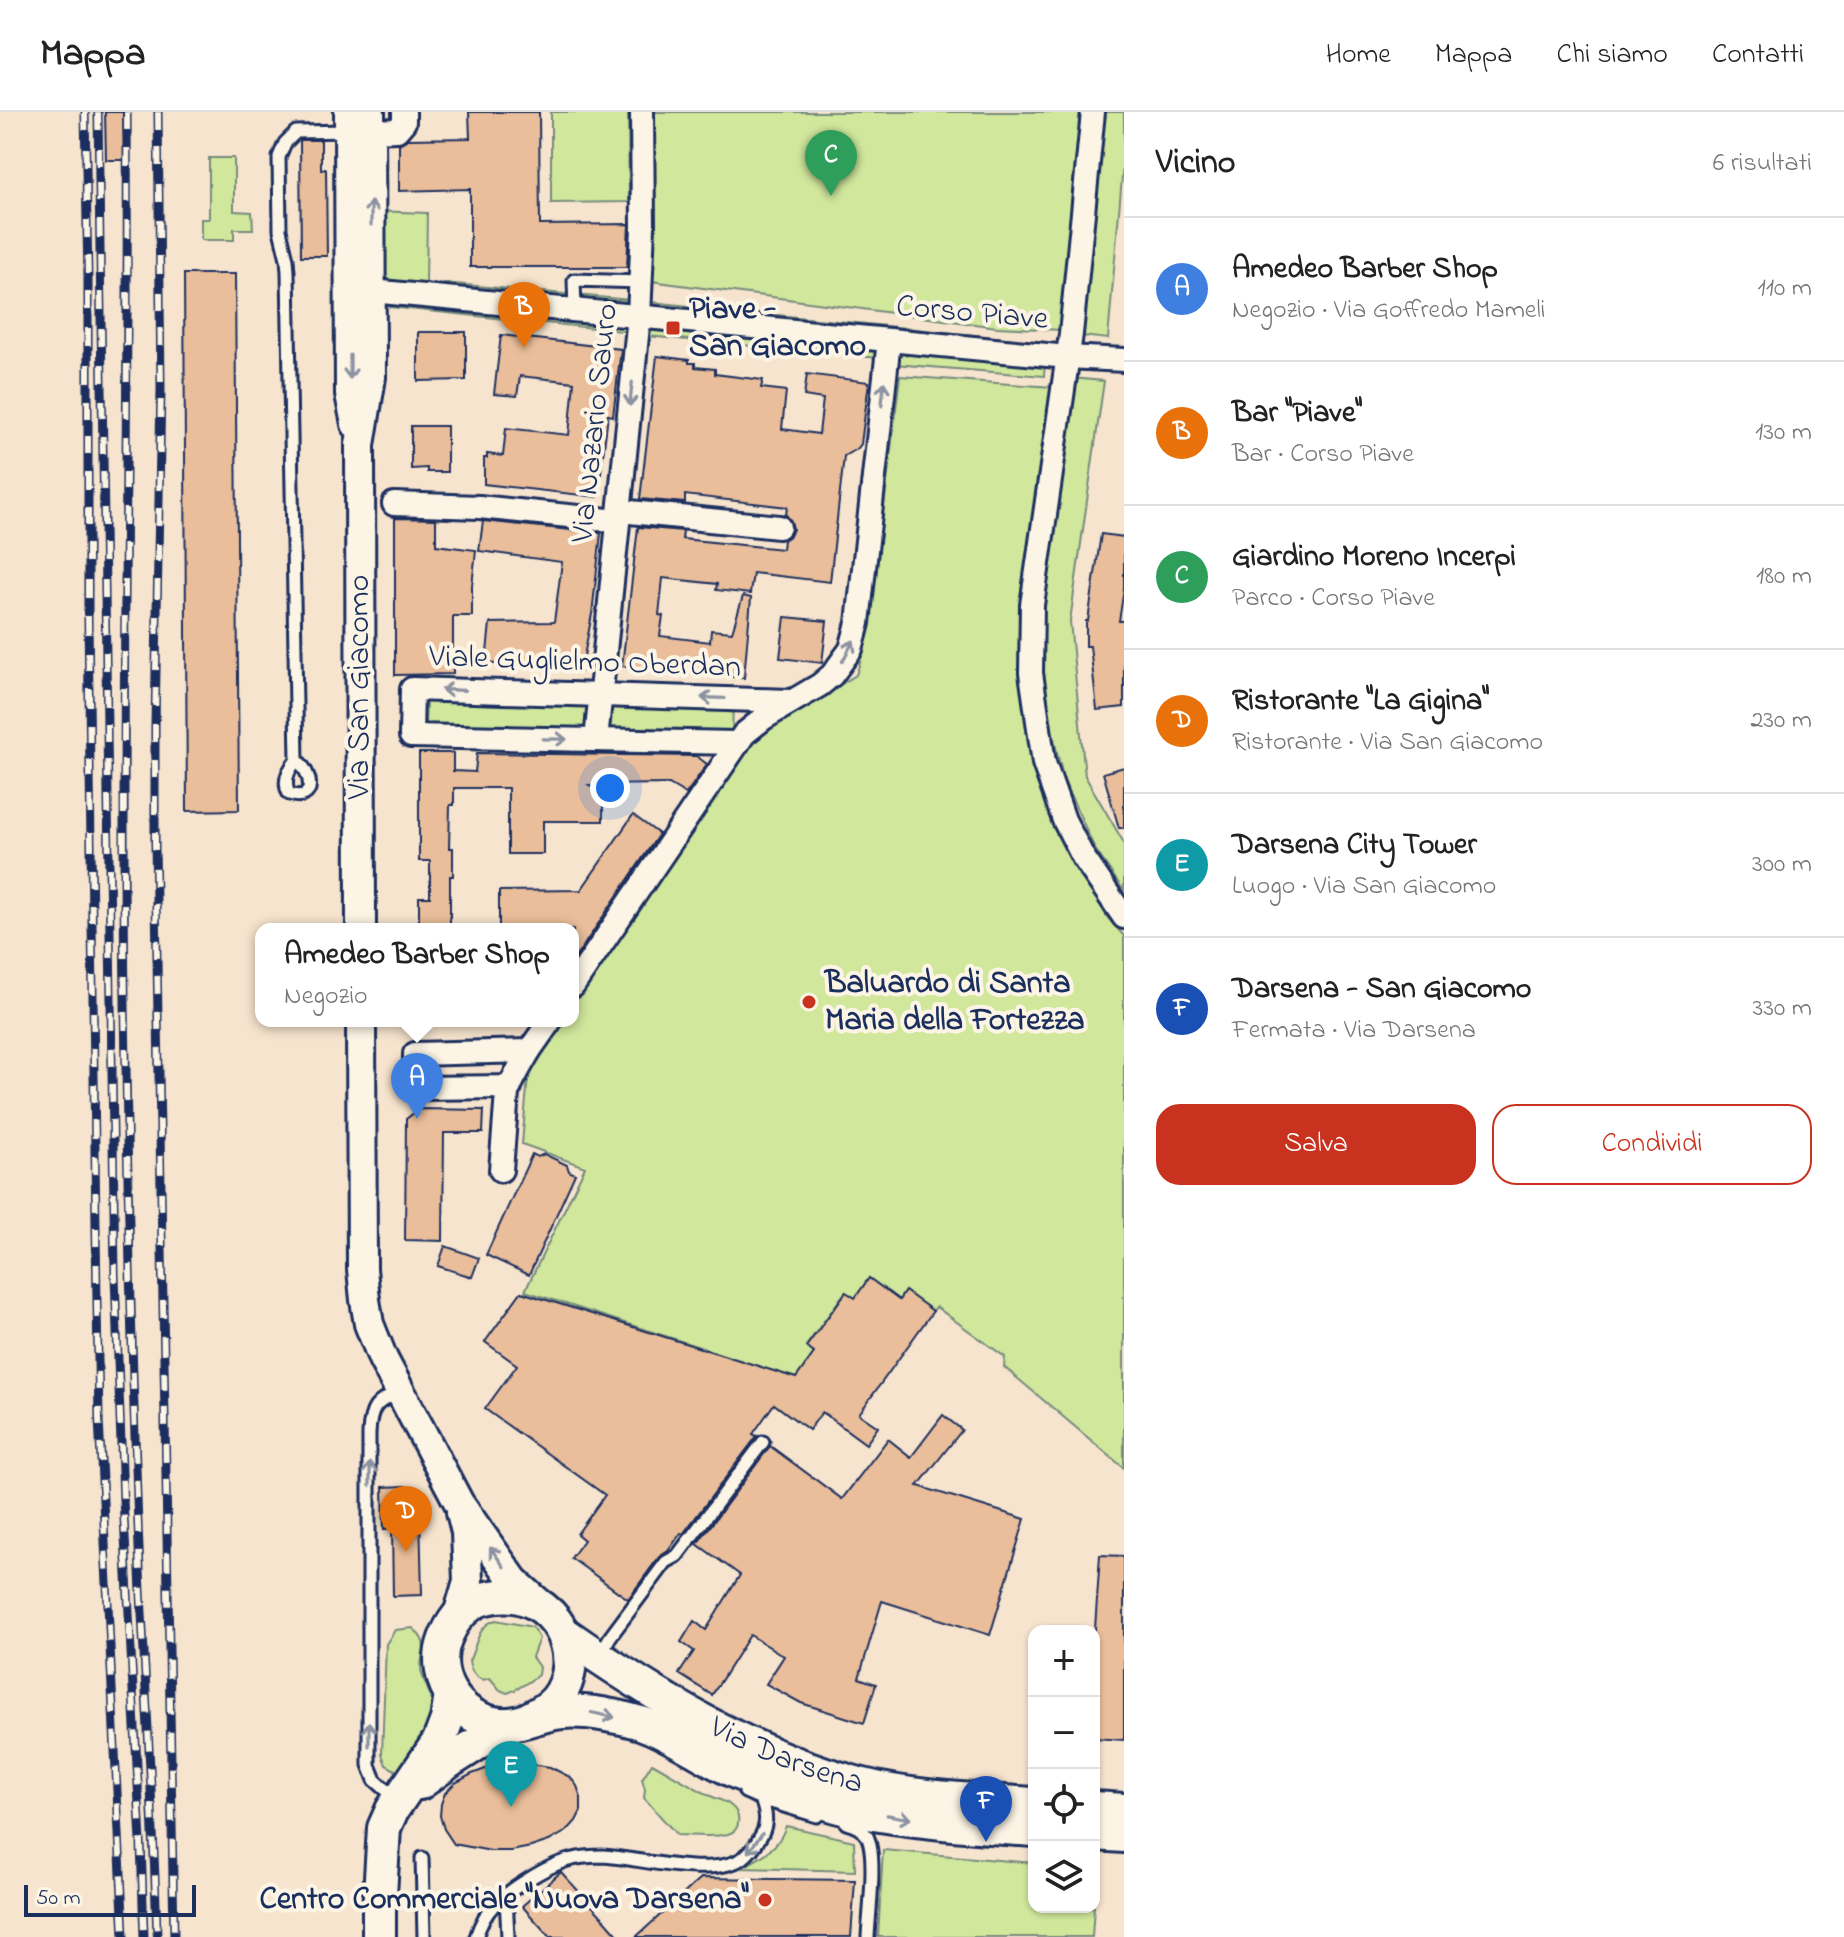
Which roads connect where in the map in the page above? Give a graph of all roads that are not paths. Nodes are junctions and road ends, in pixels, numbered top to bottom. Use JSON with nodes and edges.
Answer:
{"nodes":[{"id":1,"x":404,"y":112,"type":"edge"},
{"id":2,"x":642,"y":112,"type":"edge"},
{"id":3,"x":1093,"y":112,"type":"edge"},
{"id":4,"x":359,"y":122,"type":"edge"},
{"id":5,"x":641,"y":282,"type":"junction"},
{"id":6,"x":360,"y":290,"type":"junction"},
{"id":7,"x":575,"y":310,"type":"junction"},
{"id":8,"x":639,"y":316,"type":"junction"},
{"id":9,"x":889,"y":340,"type":"junction"},
{"id":10,"x":1068,"y":357,"type":"junction"},
{"id":11,"x":1124,"y":360,"type":"edge"},
{"id":12,"x":394,"y":504,"type":"dead end"},
{"id":13,"x":619,"y":516,"type":"junction"},
{"id":14,"x":779,"y":527,"type":"dead end"},
{"id":15,"x":601,"y":695,"type":"junction"},
{"id":16,"x":791,"y":701,"type":"junction"},
{"id":17,"x":596,"y":740,"type":"junction"},
{"id":18,"x":736,"y":743,"type":"junction"},
{"id":19,"x":297,"y":760,"type":"dead end"},
{"id":20,"x":1124,"y":917,"type":"edge"},
{"id":21,"x":361,"y":923,"type":"edge"},
{"id":22,"x":579,"y":977,"type":"edge"},
{"id":23,"x":361,"y":1027,"type":"edge"},
{"id":24,"x":546,"y":1027,"type":"edge"},
{"id":25,"x":529,"y":1051,"type":"junction"},
{"id":26,"x":510,"y":1087,"type":"junction"},
{"id":27,"x":501,"y":1170,"type":"dead end"},
{"id":28,"x":400,"y":1393,"type":"junction"},
{"id":29,"x":763,"y":1442,"type":"dead end"},
{"id":30,"x":459,"y":1503,"type":"junction"},
{"id":31,"x":542,"y":1606,"type":"junction"},
{"id":32,"x":458,"y":1615,"type":"junction"},
{"id":33,"x":565,"y":1634,"type":"junction"},
{"id":34,"x":598,"y":1657,"type":"junction"},
{"id":35,"x":451,"y":1695,"type":"junction"},
{"id":36,"x":517,"y":1722,"type":"junction"},
{"id":37,"x":642,"y":1724,"type":"junction"},
{"id":38,"x":686,"y":1759,"type":"dead end"},
{"id":39,"x":735,"y":1788,"type":"dead end"},
{"id":40,"x":761,"y":1799,"type":"junction"},
{"id":41,"x":399,"y":1800,"type":"junction"},
{"id":42,"x":1028,"y":1803,"type":"edge"},
{"id":43,"x":1100,"y":1808,"type":"edge"},
{"id":44,"x":1124,"y":1810,"type":"edge"},
{"id":45,"x":824,"y":1818,"type":"dead end"},
{"id":46,"x":836,"y":1821,"type":"dead end"},
{"id":47,"x":1028,"y":1830,"type":"edge"},
{"id":48,"x":1100,"y":1834,"type":"edge"},
{"id":49,"x":1124,"y":1836,"type":"edge"},
{"id":50,"x":422,"y":1858,"type":"dead end"},
{"id":51,"x":506,"y":1896,"type":"junction"},
{"id":52,"x":379,"y":1937,"type":"edge"},
{"id":53,"x":424,"y":1937,"type":"edge"},
{"id":54,"x":476,"y":1937,"type":"edge"},
{"id":55,"x":508,"y":1937,"type":"edge"},
{"id":56,"x":868,"y":1937,"type":"edge"}],
"edges":[{"from":1,"to":4,"type":"street"},
{"from":2,"to":5,"type":"street","name":"Via Nazario Sauro"},
{"from":3,"to":10,"type":"street"},
{"from":4,"to":6,"type":"street","name":"Via San Giacomo"},
{"from":4,"to":19,"type":"lane"},
{"from":5,"to":7,"type":"lane"},
{"from":5,"to":8,"type":"street","name":"Via Nazario Sauro"},
{"from":6,"to":7,"type":"street","name":"Corso Piave"},
{"from":6,"to":21,"type":"street","name":"Via San Giacomo"},
{"from":7,"to":8,"type":"street","name":"Corso Piave"},
{"from":8,"to":9,"type":"street","name":"Corso Piave"},
{"from":8,"to":13,"type":"street","name":"Via Nazario Sauro","one_way":true},
{"from":9,"to":10,"type":"street","name":"Corso Piave"},
{"from":16,"to":9,"type":"street","one_way":true},
{"from":10,"to":11,"type":"street","name":"Corso Piave"},
{"from":10,"to":20,"type":"street"},
{"from":12,"to":13,"type":"street"},
{"from":13,"to":14,"type":"street"},
{"from":13,"to":15,"type":"street","name":"Via Nazario Sauro"},
{"from":16,"to":15,"type":"street","name":"Viale Guglielmo Oberdan","one_way":true},
{"from":15,"to":17,"type":"street","name":"Via Nazario Sauro"},
{"from":15,"to":17,"type":"street","name":"Viale Guglielmo Oberdan","one_way":true},
{"from":16,"to":18,"type":"street"},
{"from":17,"to":18,"type":"street","name":"Viale Guglielmo Oberdan"},
{"from":18,"to":22,"type":"street"},
{"from":23,"to":28,"type":"street"},
{"from":24,"to":25,"type":"street"},
{"from":25,"to":26,"type":"street"},
{"from":25,"to":26,"type":"street"},
{"from":26,"to":27,"type":"street"},
{"from":28,"to":30,"type":"street"},
{"from":41,"to":28,"type":"lane","one_way":true},
{"from":29,"to":34,"type":"lane"},
{"from":31,"to":30,"type":"street","one_way":true},
{"from":30,"to":32,"type":"street"},
{"from":31,"to":32,"type":"main road"},
{"from":31,"to":33,"type":"main road","name":"Via Darsena"},
{"from":32,"to":35,"type":"main road"},
{"from":33,"to":34,"type":"main road","name":"Via Darsena"},
{"from":33,"to":36,"type":"main road"},
{"from":34,"to":42,"type":"main road","name":"Via Darsena"},
{"from":35,"to":36,"type":"main road","name":"Via Darsena"},
{"from":35,"to":41,"type":"main road"},
{"from":36,"to":37,"type":"main road","name":"Via Darsena","one_way":true},
{"from":36,"to":41,"type":"main road"},
{"from":37,"to":38,"type":"lane","name":"Via Darsena"},
{"from":37,"to":47,"type":"main road","name":"Via Darsena","one_way":true},
{"from":39,"to":40,"type":"lane","name":"Via Darsena"},
{"from":40,"to":45,"type":"lane"},
{"from":40,"to":51,"type":"lane","name":"Via Darsena","one_way":true},
{"from":41,"to":52,"type":"main road"},
{"from":43,"to":44,"type":"main road"},
{"from":46,"to":56,"type":"lane"},
{"from":48,"to":49,"type":"main road"},
{"from":50,"to":53,"type":"lane"},
{"from":51,"to":54,"type":"lane","name":"Via Darsena"},
{"from":51,"to":55,"type":"lane"}]}
